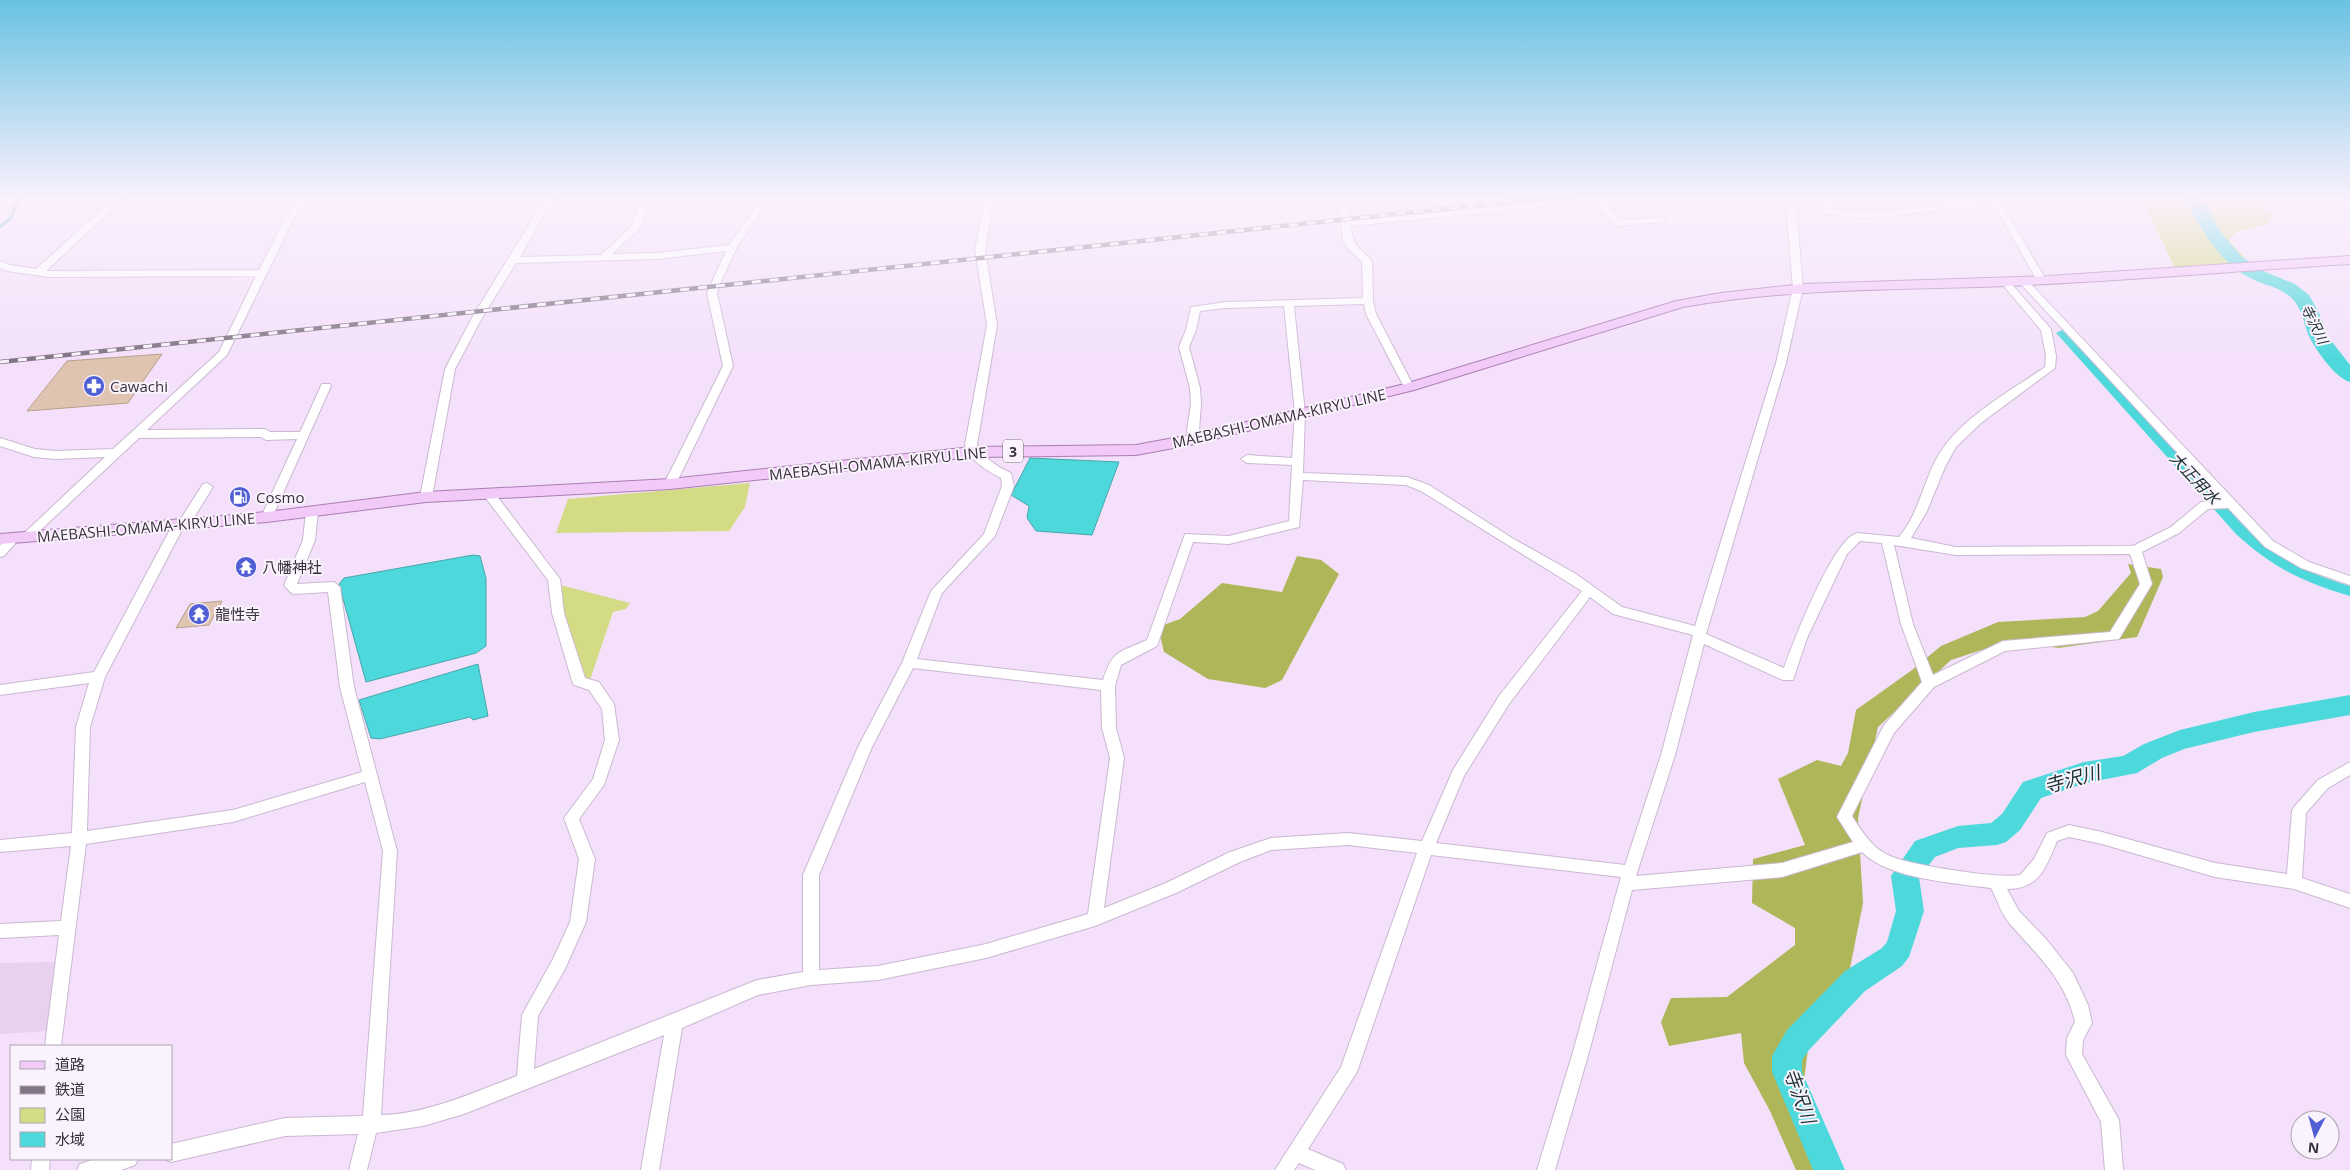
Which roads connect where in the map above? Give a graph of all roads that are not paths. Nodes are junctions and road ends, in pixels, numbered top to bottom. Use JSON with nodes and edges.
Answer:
{"nodes":[{"id":1,"x":61,"y":252,"type":"edge"},
{"id":2,"x":274,"y":252,"type":"edge"},
{"id":3,"x":517,"y":252,"type":"edge"},
{"id":4,"x":610,"y":252,"type":"edge"},
{"id":5,"x":694,"y":252,"type":"edge"},
{"id":6,"x":730,"y":252,"type":"edge"},
{"id":7,"x":981,"y":252,"type":"edge"},
{"id":8,"x":1357,"y":252,"type":"edge"},
{"id":9,"x":1795,"y":252,"type":"edge"},
{"id":10,"x":2025,"y":252,"type":"edge"},
{"id":11,"x":605,"y":256,"type":"junction"},
{"id":12,"x":512,"y":260,"type":"junction"},
{"id":13,"x":2350,"y":260,"type":"edge"},
{"id":14,"x":0,"y":264,"type":"edge"},
{"id":15,"x":2234,"y":268,"type":"joint"},
{"id":16,"x":38,"y":273,"type":"junction"},
{"id":17,"x":264,"y":273,"type":"junction"},
{"id":18,"x":2041,"y":280,"type":"junction"},
{"id":19,"x":2014,"y":281,"type":"junction"},
{"id":20,"x":1798,"y":288,"type":"junction"},
{"id":21,"x":1368,"y":302,"type":"junction"},
{"id":22,"x":1289,"y":304,"type":"junction"},
{"id":23,"x":326,"y":386,"type":"dead end"},
{"id":24,"x":1409,"y":388,"type":"junction"},
{"id":25,"x":1300,"y":413,"type":"junction"},
{"id":26,"x":138,"y":434,"type":"junction"},
{"id":27,"x":304,"y":435,"type":"junction"},
{"id":28,"x":1195,"y":439,"type":"junction"},
{"id":29,"x":0,"y":442,"type":"edge"},
{"id":30,"x":972,"y":452,"type":"junction"},
{"id":31,"x":118,"y":453,"type":"junction"},
{"id":32,"x":1247,"y":459,"type":"dead end"},
{"id":33,"x":1297,"y":462,"type":"junction"},
{"id":34,"x":1296,"y":476,"type":"junction"},
{"id":35,"x":670,"y":484,"type":"junction"},
{"id":36,"x":207,"y":487,"type":"dead end"},
{"id":37,"x":489,"y":494,"type":"junction"},
{"id":38,"x":426,"y":497,"type":"junction"},
{"id":39,"x":2226,"y":504,"type":"junction"},
{"id":40,"x":312,"y":512,"type":"junction"},
{"id":41,"x":267,"y":516,"type":"junction"},
{"id":42,"x":182,"y":524,"type":"junction"},
{"id":43,"x":12,"y":539,"type":"edge"},
{"id":44,"x":1887,"y":540,"type":"junction"},
{"id":45,"x":1902,"y":541,"type":"junction"},
{"id":46,"x":2135,"y":550,"type":"junction"},
{"id":47,"x":0,"y":553,"type":"edge"},
{"id":48,"x":2350,"y":581,"type":"edge"},
{"id":49,"x":1590,"y":590,"type":"junction"},
{"id":50,"x":1699,"y":634,"type":"junction"},
{"id":51,"x":909,"y":663,"type":"junction"},
{"id":52,"x":98,"y":677,"type":"junction"},
{"id":53,"x":1929,"y":684,"type":"junction"},
{"id":54,"x":1108,"y":686,"type":"junction"},
{"id":55,"x":0,"y":690,"type":"edge"},
{"id":56,"x":2350,"y":768,"type":"edge"},
{"id":57,"x":370,"y":775,"type":"junction"},
{"id":58,"x":79,"y":838,"type":"junction"},
{"id":59,"x":1864,"y":845,"type":"junction"},
{"id":60,"x":0,"y":846,"type":"edge"},
{"id":61,"x":1426,"y":849,"type":"junction"},
{"id":62,"x":1628,"y":878,"type":"junction"},
{"id":63,"x":1996,"y":882,"type":"junction"},
{"id":64,"x":2294,"y":882,"type":"junction"},
{"id":65,"x":2350,"y":901,"type":"edge"},
{"id":66,"x":1095,"y":919,"type":"junction"},
{"id":67,"x":66,"y":928,"type":"junction"},
{"id":68,"x":0,"y":931,"type":"edge"},
{"id":69,"x":811,"y":978,"type":"junction"},
{"id":70,"x":674,"y":1023,"type":"junction"},
{"id":71,"x":53,"y":1045,"type":"edge"},
{"id":72,"x":525,"y":1081,"type":"junction"},
{"id":73,"x":370,"y":1125,"type":"junction"},
{"id":74,"x":172,"y":1153,"type":"edge"},
{"id":75,"x":1295,"y":1153,"type":"junction"},
{"id":76,"x":125,"y":1160,"type":"edge"},
{"id":77,"x":86,"y":1170,"type":"edge"},
{"id":78,"x":358,"y":1170,"type":"edge"},
{"id":79,"x":650,"y":1170,"type":"edge"},
{"id":80,"x":1284,"y":1170,"type":"edge"},
{"id":81,"x":1338,"y":1170,"type":"edge"},
{"id":82,"x":1546,"y":1170,"type":"edge"},
{"id":83,"x":2114,"y":1170,"type":"edge"}],
"edges":[{"from":1,"to":16,"type":"street"},
{"from":2,"to":17,"type":"street"},
{"from":3,"to":12,"type":"street"},
{"from":4,"to":11,"type":"street"},
{"from":5,"to":11,"type":"street"},
{"from":6,"to":35,"type":"street"},
{"from":7,"to":30,"type":"street"},
{"from":8,"to":21,"type":"street"},
{"from":9,"to":20,"type":"street"},
{"from":10,"to":18,"type":"street"},
{"from":11,"to":12,"type":"street"},
{"from":12,"to":38,"type":"street"},
{"from":13,"to":15,"type":"main road","number":"3"},
{"from":14,"to":16,"type":"street"},
{"from":15,"to":18,"type":"main road","number":"3"},
{"from":16,"to":17,"type":"street"},
{"from":17,"to":26,"type":"street"},
{"from":18,"to":19,"type":"main road","number":"3"},
{"from":19,"to":20,"type":"main road","name":"MAEBASHI-OMAMA-KIRYU LINE","number":"3"},
{"from":19,"to":39,"type":"street"},
{"from":19,"to":45,"type":"street"},
{"from":20,"to":24,"type":"main road","name":"MAEBASHI-OMAMA-KIRYU LINE","number":"3"},
{"from":20,"to":50,"type":"street"},
{"from":21,"to":22,"type":"street"},
{"from":21,"to":24,"type":"street"},
{"from":22,"to":25,"type":"street"},
{"from":22,"to":28,"type":"street"},
{"from":23,"to":27,"type":"street"},
{"from":24,"to":25,"type":"main road","name":"MAEBASHI-OMAMA-KIRYU LINE","number":"3"},
{"from":25,"to":28,"type":"main road","name":"MAEBASHI-OMAMA-KIRYU LINE","number":"3"},
{"from":25,"to":33,"type":"street"},
{"from":26,"to":27,"type":"street"},
{"from":26,"to":31,"type":"street"},
{"from":27,"to":41,"type":"street"},
{"from":28,"to":30,"type":"main road","name":"MAEBASHI-OMAMA-KIRYU LINE","number":"3"},
{"from":29,"to":31,"type":"street"},
{"from":30,"to":35,"type":"main road","name":"MAEBASHI-OMAMA-KIRYU LINE","number":"3"},
{"from":30,"to":51,"type":"street"},
{"from":31,"to":43,"type":"street"},
{"from":32,"to":33,"type":"street"},
{"from":33,"to":34,"type":"street"},
{"from":34,"to":49,"type":"street"},
{"from":34,"to":54,"type":"street"},
{"from":35,"to":37,"type":"main road","name":"MAEBASHI-OMAMA-KIRYU LINE","number":"3"},
{"from":36,"to":42,"type":"street"},
{"from":37,"to":38,"type":"main road","name":"MAEBASHI-OMAMA-KIRYU LINE","number":"3"},
{"from":37,"to":72,"type":"street"},
{"from":38,"to":40,"type":"main road","name":"MAEBASHI-OMAMA-KIRYU LINE","number":"3"},
{"from":39,"to":46,"type":"street"},
{"from":39,"to":48,"type":"street"},
{"from":40,"to":41,"type":"main road","name":"MAEBASHI-OMAMA-KIRYU LINE","number":"3"},
{"from":40,"to":57,"type":"street"},
{"from":41,"to":42,"type":"main road","name":"MAEBASHI-OMAMA-KIRYU LINE","number":"3"},
{"from":42,"to":43,"type":"main road","name":"MAEBASHI-OMAMA-KIRYU LINE","number":"3"},
{"from":42,"to":52,"type":"street"},
{"from":43,"to":47,"type":"street"},
{"from":44,"to":45,"type":"street"},
{"from":44,"to":50,"type":"street"},
{"from":44,"to":53,"type":"street"},
{"from":45,"to":46,"type":"street"},
{"from":46,"to":53,"type":"street"},
{"from":49,"to":50,"type":"street"},
{"from":49,"to":61,"type":"street"},
{"from":50,"to":62,"type":"street"},
{"from":51,"to":54,"type":"street"},
{"from":51,"to":69,"type":"street"},
{"from":52,"to":55,"type":"street"},
{"from":52,"to":58,"type":"street"},
{"from":53,"to":59,"type":"street"},
{"from":54,"to":66,"type":"street"},
{"from":56,"to":64,"type":"street"},
{"from":57,"to":58,"type":"street"},
{"from":57,"to":73,"type":"street"},
{"from":58,"to":60,"type":"street"},
{"from":58,"to":67,"type":"street"},
{"from":59,"to":62,"type":"street"},
{"from":59,"to":63,"type":"street"},
{"from":61,"to":62,"type":"street"},
{"from":61,"to":66,"type":"street"},
{"from":61,"to":75,"type":"street"},
{"from":62,"to":82,"type":"street"},
{"from":63,"to":64,"type":"street"},
{"from":63,"to":83,"type":"street"},
{"from":64,"to":65,"type":"street"},
{"from":66,"to":69,"type":"street"},
{"from":67,"to":68,"type":"street"},
{"from":67,"to":71,"type":"street"},
{"from":69,"to":70,"type":"street"},
{"from":70,"to":72,"type":"street"},
{"from":70,"to":79,"type":"street"},
{"from":72,"to":73,"type":"street"},
{"from":73,"to":74,"type":"street"},
{"from":73,"to":78,"type":"street"},
{"from":75,"to":80,"type":"street"},
{"from":75,"to":81,"type":"street"},
{"from":76,"to":77,"type":"street"}]}
